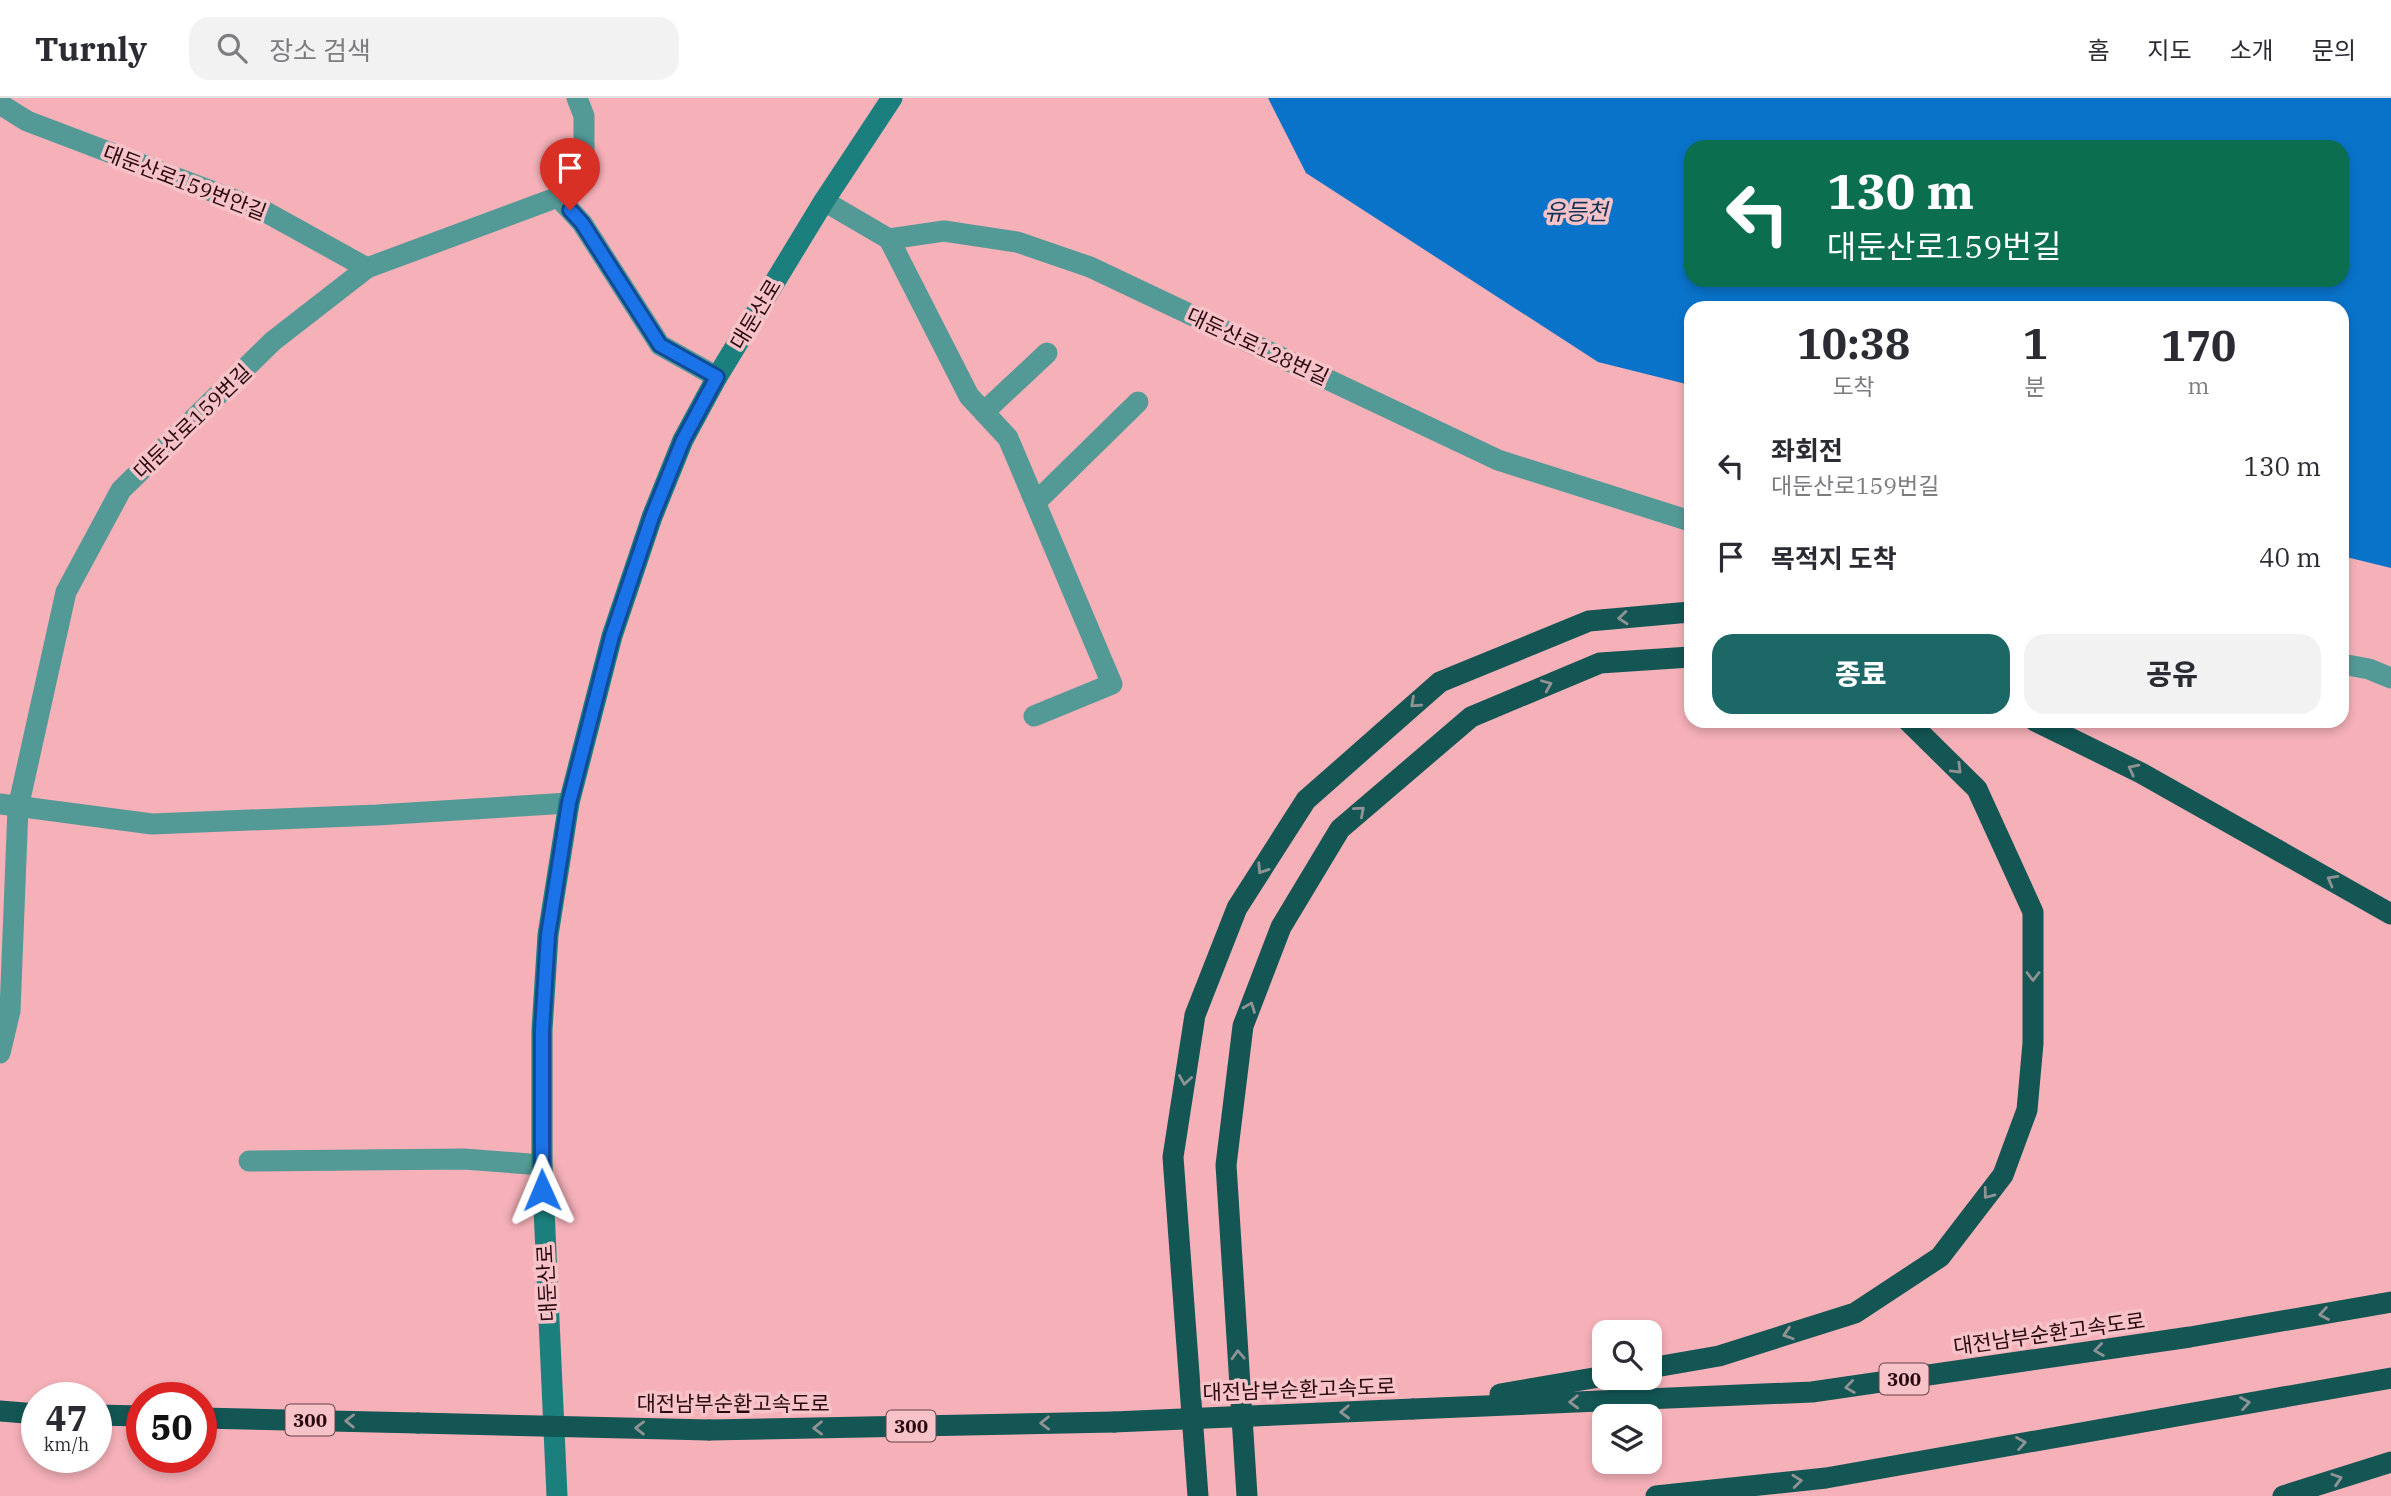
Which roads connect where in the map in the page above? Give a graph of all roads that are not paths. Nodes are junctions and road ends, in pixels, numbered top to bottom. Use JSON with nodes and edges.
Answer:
{"nodes":[{"id":1,"x":577,"y":98,"type":"edge"},
{"id":2,"x":892,"y":98,"type":"edge"},
{"id":3,"x":0,"y":104,"type":"edge"},
{"id":4,"x":558,"y":197,"type":"junction"},
{"id":5,"x":824,"y":201,"type":"junction"},
{"id":6,"x":889,"y":239,"type":"junction"},
{"id":7,"x":367,"y":268,"type":"junction"},
{"id":8,"x":1047,"y":353,"type":"dead end"},
{"id":9,"x":717,"y":377,"type":"junction"},
{"id":10,"x":1138,"y":402,"type":"dead end"},
{"id":11,"x":984,"y":412,"type":"junction"},
{"id":12,"x":1035,"y":502,"type":"junction"},
{"id":13,"x":1684,"y":519,"type":"edge"},
{"id":14,"x":1684,"y":613,"type":"edge"},
{"id":15,"x":1684,"y":657,"type":"edge"},
{"id":16,"x":2349,"y":665,"type":"edge"},
{"id":17,"x":2391,"y":678,"type":"edge"},
{"id":18,"x":1034,"y":716,"type":"dead end"},
{"id":19,"x":1916,"y":728,"type":"edge"},
{"id":20,"x":2049,"y":728,"type":"edge"},
{"id":21,"x":569,"y":803,"type":"junction"},
{"id":22,"x":9,"y":806,"type":"edge"},
{"id":23,"x":2391,"y":914,"type":"edge"},
{"id":24,"x":0,"y":1053,"type":"edge"},
{"id":25,"x":249,"y":1161,"type":"dead end"},
{"id":26,"x":542,"y":1165,"type":"junction"},
{"id":27,"x":2391,"y":1302,"type":"edge"},
{"id":28,"x":1662,"y":1366,"type":"edge"},
{"id":29,"x":1592,"y":1378,"type":"edge"},
{"id":30,"x":2391,"y":1378,"type":"edge"},
{"id":31,"x":1413,"y":1409,"type":"junction"},
{"id":32,"x":0,"y":1411,"type":"edge"},
{"id":33,"x":21,"y":1413,"type":"edge"},
{"id":34,"x":217,"y":1418,"type":"edge"},
{"id":35,"x":2391,"y":1462,"type":"edge"},
{"id":36,"x":557,"y":1496,"type":"edge"},
{"id":37,"x":1198,"y":1496,"type":"edge"},
{"id":38,"x":1247,"y":1496,"type":"edge"},
{"id":39,"x":1656,"y":1496,"type":"edge"},
{"id":40,"x":2283,"y":1496,"type":"edge"}],
"edges":[{"from":1,"to":4,"type":"street"},
{"from":2,"to":5,"type":"main road","name":"대둔산로"},
{"from":3,"to":7,"type":"street","name":"대둔산로159번안길"},
{"from":4,"to":7,"type":"street","name":"대둔산로159번길"},
{"from":4,"to":9,"type":"street"},
{"from":5,"to":6,"type":"street"},
{"from":5,"to":9,"type":"main road","name":"대둔산로"},
{"from":6,"to":11,"type":"street"},
{"from":6,"to":13,"type":"street","name":"대둔산로128번길"},
{"from":7,"to":22,"type":"street","name":"대둔산로159번길"},
{"from":8,"to":11,"type":"street"},
{"from":9,"to":21,"type":"main road","name":"대둔산로"},
{"from":10,"to":12,"type":"street"},
{"from":11,"to":12,"type":"street"},
{"from":12,"to":18,"type":"street"},
{"from":14,"to":37,"type":"highway","one_way":true},
{"from":38,"to":15,"type":"highway","one_way":true},
{"from":16,"to":17,"type":"street"},
{"from":19,"to":28,"type":"highway","one_way":true},
{"from":23,"to":20,"type":"highway","one_way":true},
{"from":21,"to":22,"type":"street"},
{"from":21,"to":26,"type":"main road","name":"대둔산로"},
{"from":22,"to":24,"type":"street","name":"대둔산로159번길"},
{"from":25,"to":26,"type":"street"},
{"from":26,"to":36,"type":"main road","name":"대둔산로"},
{"from":27,"to":31,"type":"highway","name":"대전남부순환고속도로","number":"300","one_way":true},
{"from":29,"to":31,"type":"highway"},
{"from":39,"to":30,"type":"highway","one_way":true},
{"from":31,"to":34,"type":"highway","name":"대전남부순환고속도로","number":"300","one_way":true,"bridge":true},
{"from":32,"to":33,"type":"highway"},
{"from":40,"to":35,"type":"highway","one_way":true}]}
